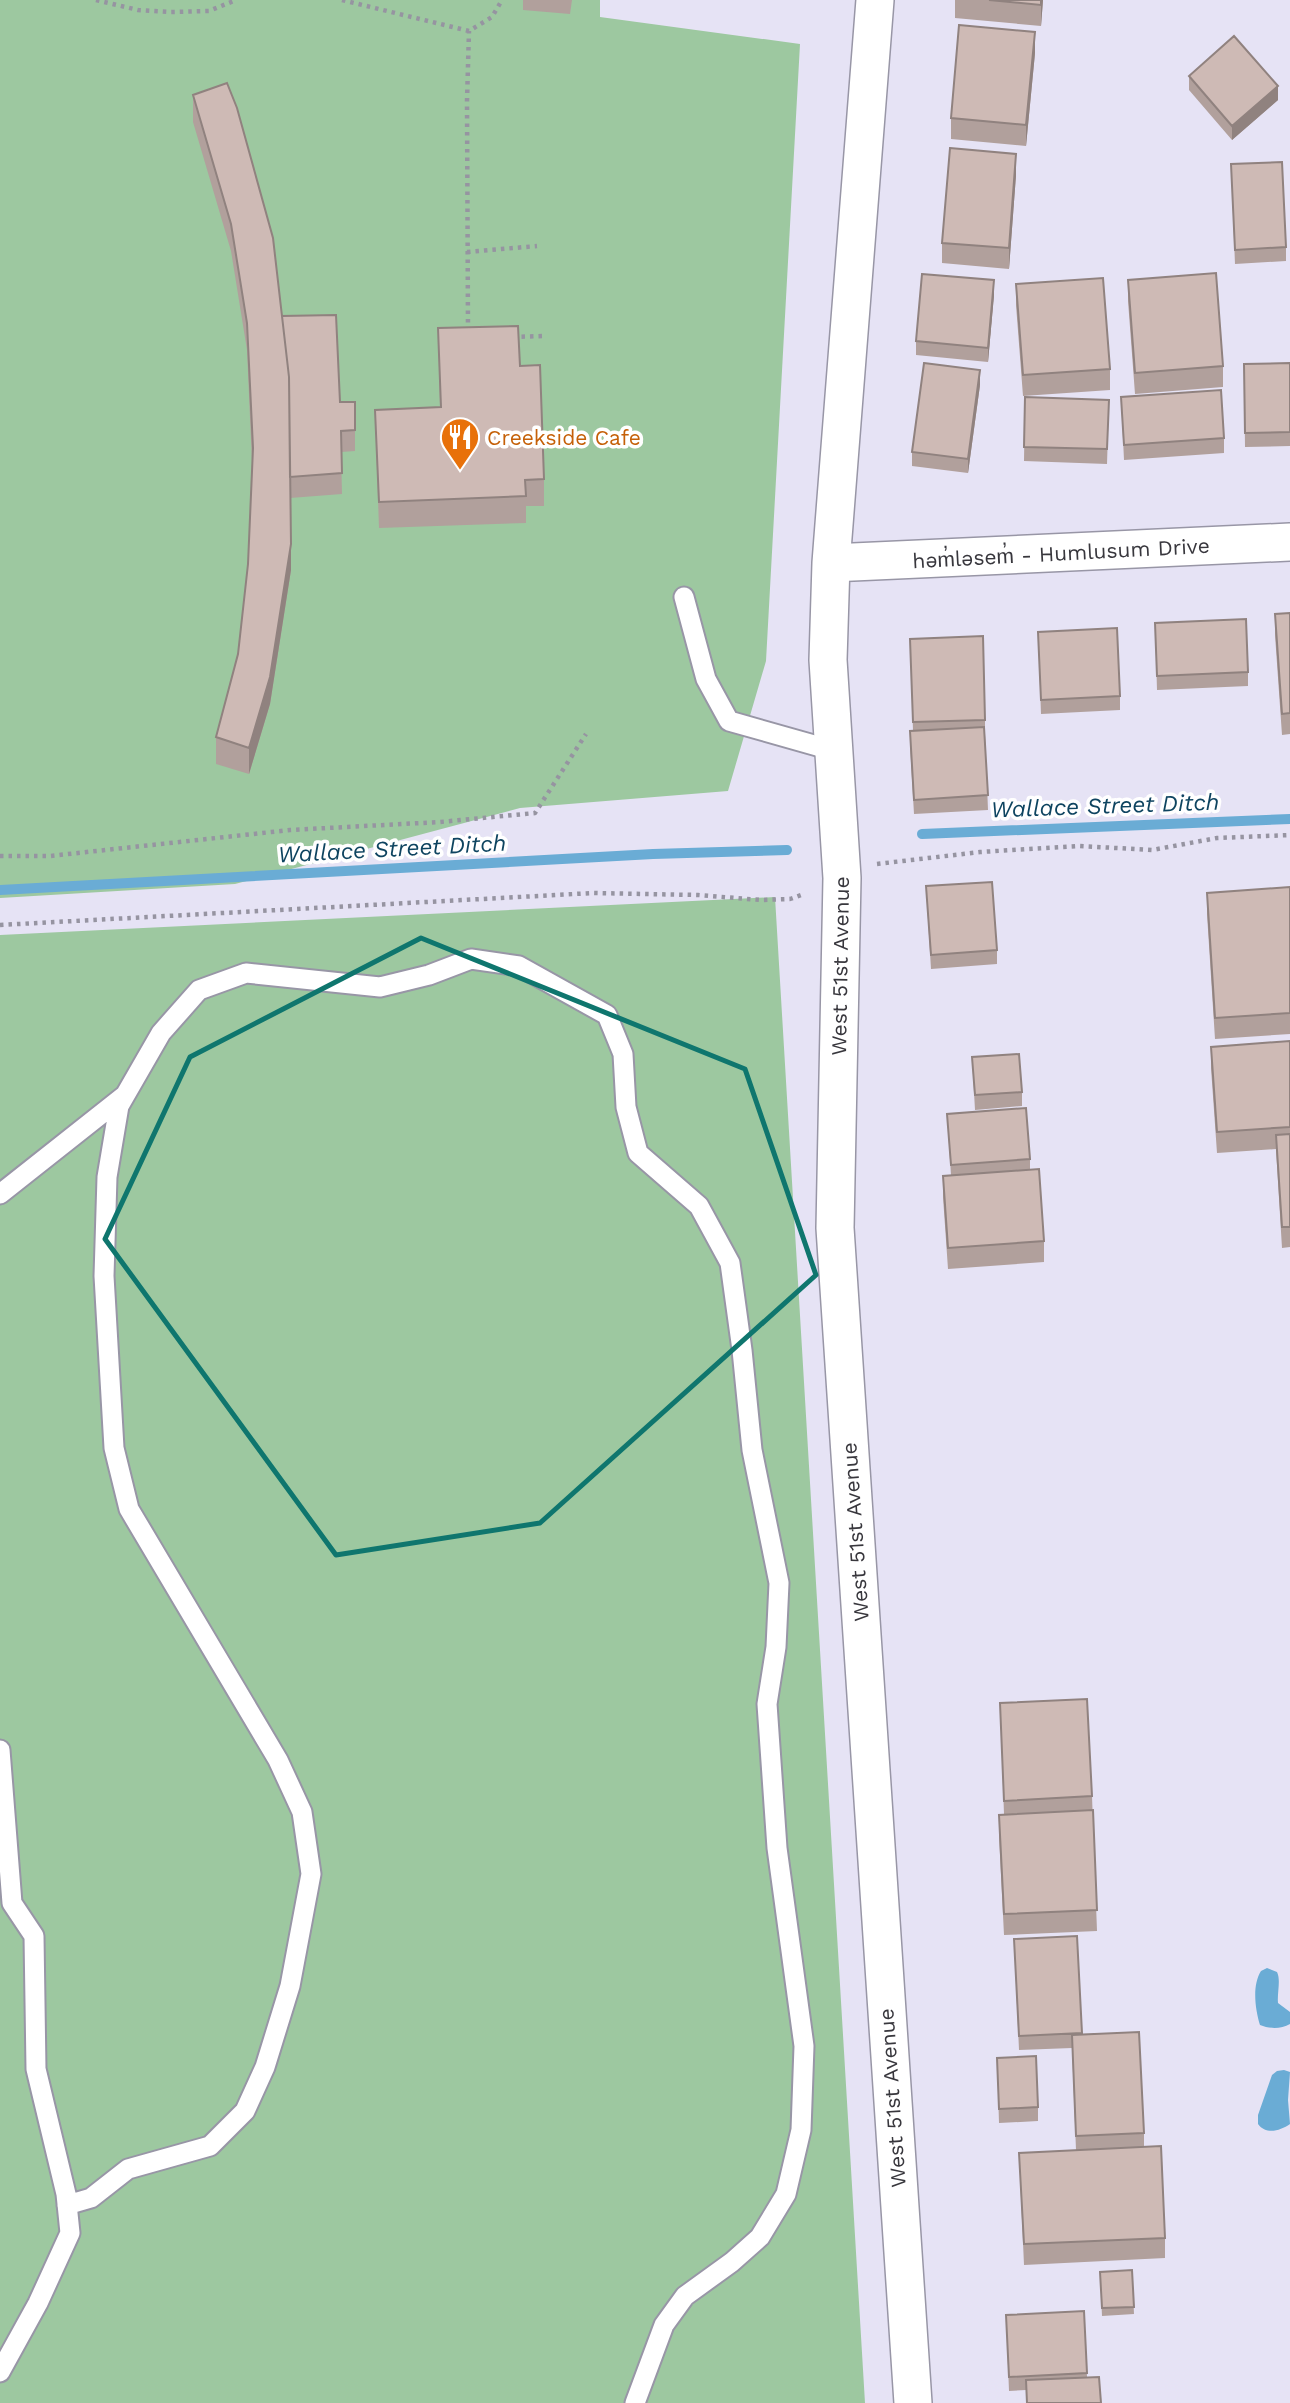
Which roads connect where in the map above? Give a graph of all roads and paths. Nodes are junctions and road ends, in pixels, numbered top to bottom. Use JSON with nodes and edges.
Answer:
{"nodes":[{"id":1,"x":96,"y":0,"type":"edge"},
{"id":2,"x":236,"y":0,"type":"edge"},
{"id":3,"x":342,"y":0,"type":"edge"},
{"id":4,"x":502,"y":0,"type":"edge"},
{"id":5,"x":875,"y":0,"type":"edge"},
{"id":6,"x":469,"y":31,"type":"junction"},
{"id":7,"x":537,"y":246,"type":"dead end"},
{"id":8,"x":467,"y":252,"type":"junction"},
{"id":9,"x":542,"y":336,"type":"dead end"},
{"id":10,"x":505,"y":338,"type":"edge"},
{"id":11,"x":468,"y":340,"type":"edge"},
{"id":12,"x":1290,"y":542,"type":"edge"},
{"id":13,"x":831,"y":563,"type":"junction"},
{"id":14,"x":684,"y":597,"type":"dead end"},
{"id":15,"x":586,"y":734,"type":"dead end"},
{"id":16,"x":835,"y":751,"type":"junction"},
{"id":17,"x":1290,"y":835,"type":"edge"},
{"id":18,"x":0,"y":856,"type":"edge"},
{"id":19,"x":874,"y":865,"type":"dead end"},
{"id":20,"x":811,"y":891,"type":"dead end"},
{"id":21,"x":0,"y":925,"type":"edge"},
{"id":22,"x":125,"y":1095,"type":"junction"},
{"id":23,"x":0,"y":1195,"type":"edge"},
{"id":24,"x":0,"y":1750,"type":"edge"},
{"id":25,"x":67,"y":2205,"type":"junction"},
{"id":26,"x":0,"y":2372,"type":"edge"},
{"id":27,"x":635,"y":2403,"type":"edge"},
{"id":28,"x":912,"y":2403,"type":"edge"}],
"edges":[{"from":1,"to":2,"type":"path"},
{"from":3,"to":6,"type":"path"},
{"from":4,"to":6,"type":"path"},
{"from":5,"to":13,"type":"street","name":"West 51st Avenue"},
{"from":6,"to":8,"type":"path"},
{"from":7,"to":8,"type":"path"},
{"from":8,"to":11,"type":"path"},
{"from":9,"to":10,"type":"path"},
{"from":12,"to":13,"type":"street","name":"həm̓ləsem̓ - Humlusum Drive"},
{"from":13,"to":16,"type":"street","name":"West 51st Avenue"},
{"from":14,"to":16,"type":"lane"},
{"from":15,"to":18,"type":"path"},
{"from":16,"to":28,"type":"street","name":"West 51st Avenue"},
{"from":17,"to":19,"type":"path"},
{"from":20,"to":21,"type":"path"},
{"from":22,"to":23,"type":"lane"},
{"from":22,"to":25,"type":"lane"},
{"from":22,"to":27,"type":"lane"},
{"from":24,"to":25,"type":"lane"},
{"from":25,"to":26,"type":"lane"}]}
